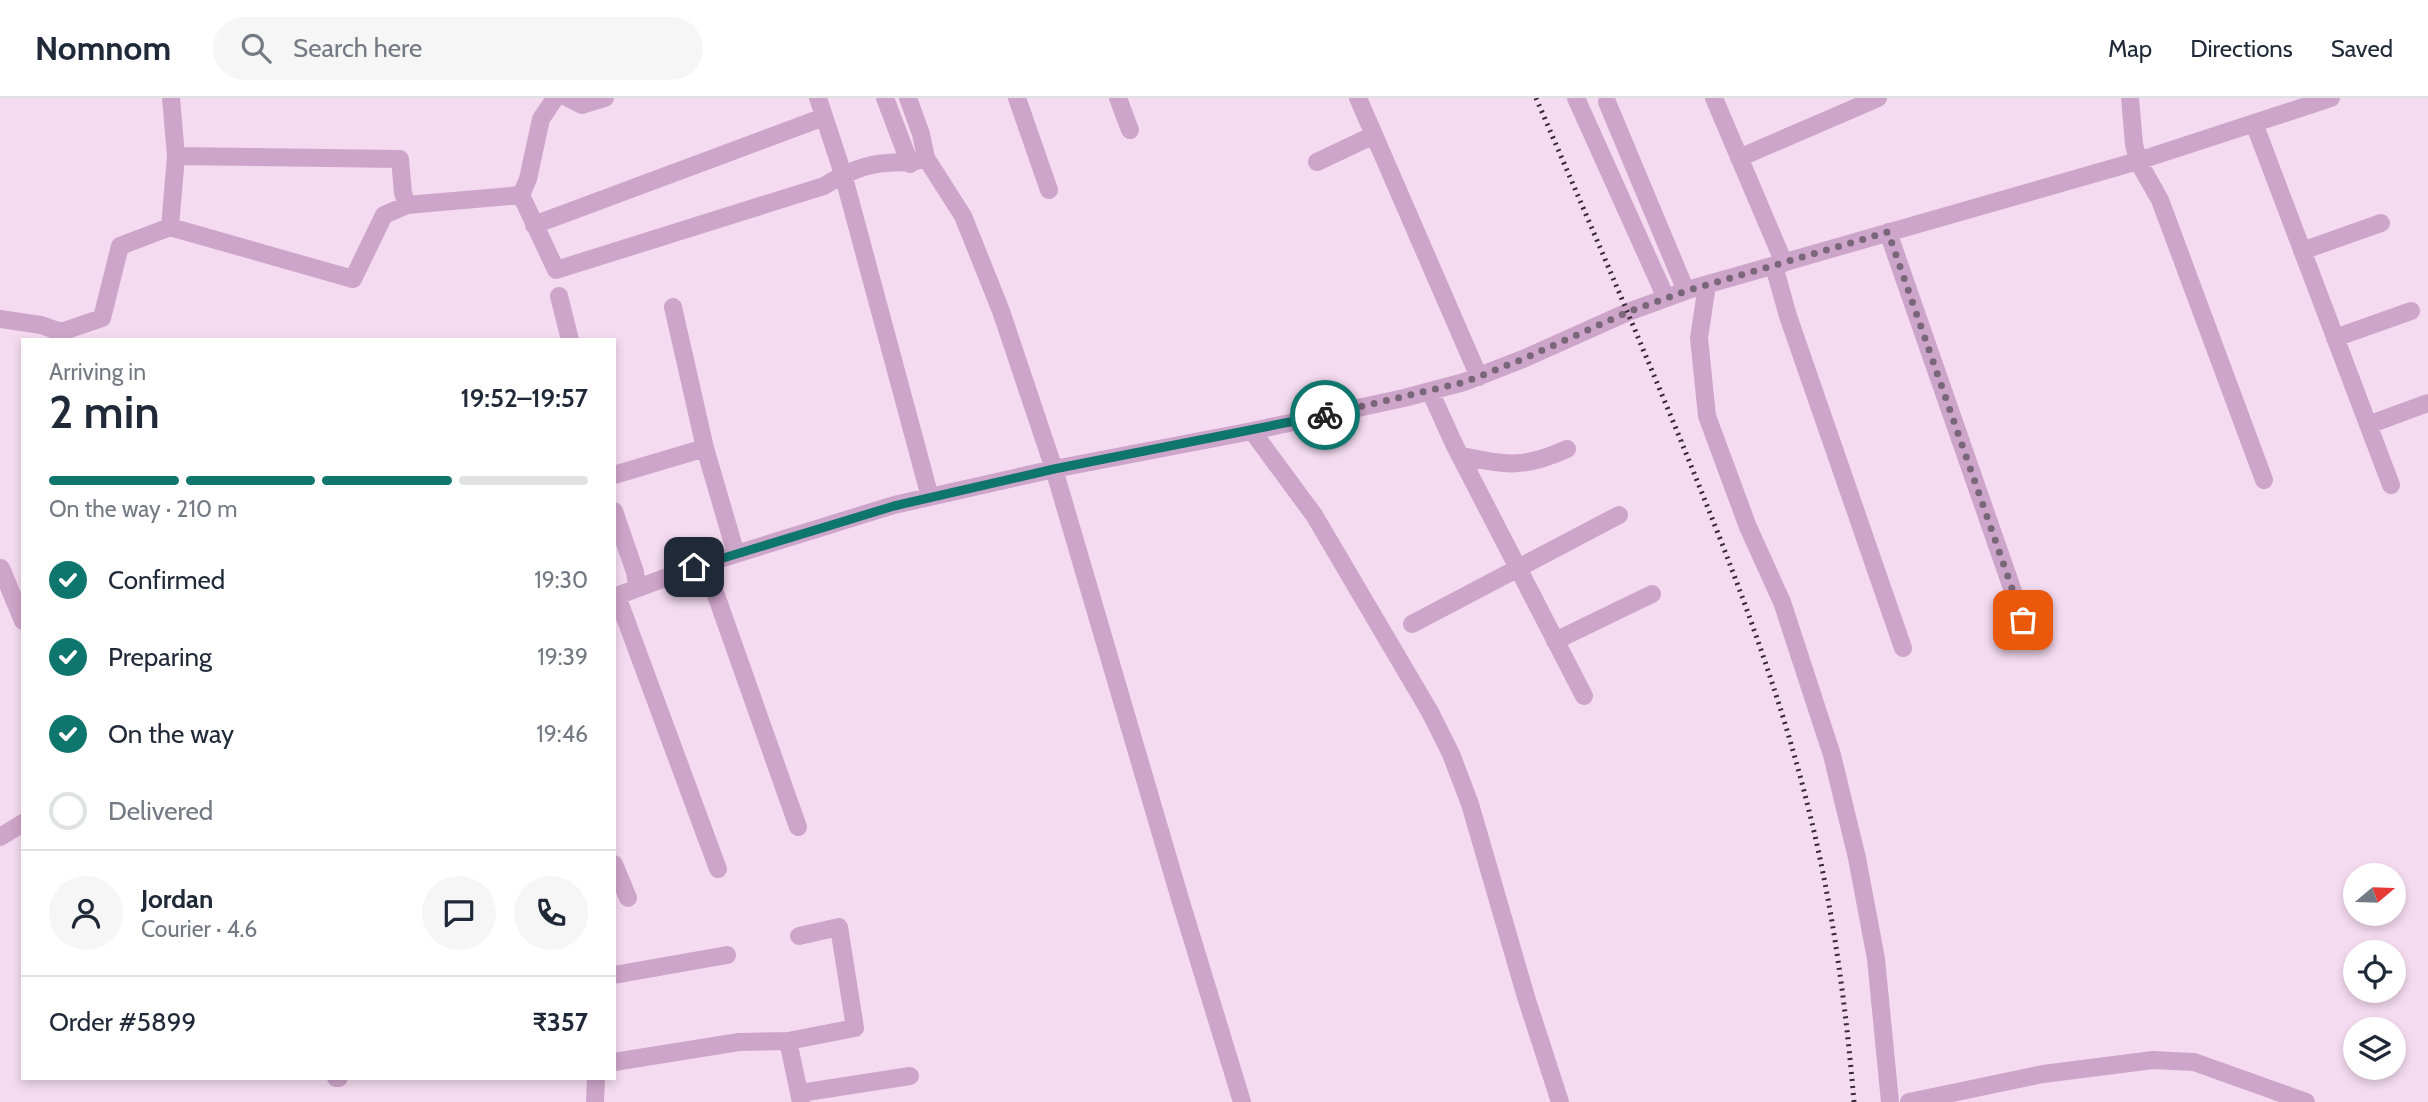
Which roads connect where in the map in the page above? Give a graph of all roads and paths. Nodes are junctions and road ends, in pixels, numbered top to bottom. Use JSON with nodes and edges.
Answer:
{"nodes":[{"id":1,"x":171,"y":98,"type":"edge"},
{"id":2,"x":555,"y":98,"type":"edge"},
{"id":3,"x":568,"y":98,"type":"edge"},
{"id":4,"x":605,"y":98,"type":"edge"},
{"id":5,"x":818,"y":98,"type":"edge"},
{"id":6,"x":885,"y":98,"type":"edge"},
{"id":7,"x":908,"y":98,"type":"edge"},
{"id":8,"x":1017,"y":98,"type":"edge"},
{"id":9,"x":1118,"y":98,"type":"edge"},
{"id":10,"x":1358,"y":98,"type":"edge"},
{"id":11,"x":1576,"y":98,"type":"edge"},
{"id":12,"x":1714,"y":98,"type":"edge"},
{"id":13,"x":1878,"y":98,"type":"edge"},
{"id":14,"x":2130,"y":98,"type":"edge"},
{"id":15,"x":2331,"y":98,"type":"edge"},
{"id":16,"x":1610,"y":99,"type":"edge"},
{"id":17,"x":824,"y":117,"type":"junction"},
{"id":18,"x":2254,"y":123,"type":"junction"},
{"id":19,"x":1129,"y":130,"type":"dead end"},
{"id":20,"x":1374,"y":135,"type":"junction"},
{"id":21,"x":176,"y":156,"type":"junction"},
{"id":22,"x":1739,"y":159,"type":"junction"},
{"id":23,"x":918,"y":161,"type":"junction"},
{"id":24,"x":2138,"y":161,"type":"junction"},
{"id":25,"x":1317,"y":162,"type":"dead end"},
{"id":26,"x":843,"y":174,"type":"junction"},
{"id":27,"x":1049,"y":190,"type":"dead end"},
{"id":28,"x":521,"y":195,"type":"junction"},
{"id":29,"x":407,"y":205,"type":"junction"},
{"id":30,"x":2381,"y":223,"type":"dead end"},
{"id":31,"x":534,"y":225,"type":"junction"},
{"id":32,"x":170,"y":227,"type":"junction"},
{"id":33,"x":1888,"y":232,"type":"junction"},
{"id":34,"x":2302,"y":251,"type":"junction"},
{"id":35,"x":1779,"y":265,"type":"junction"},
{"id":36,"x":1707,"y":285,"type":"junction"},
{"id":37,"x":1686,"y":291,"type":"junction"},
{"id":38,"x":559,"y":296,"type":"dead end"},
{"id":39,"x":1667,"y":298,"type":"junction"},
{"id":40,"x":673,"y":307,"type":"dead end"},
{"id":41,"x":2410,"y":311,"type":"dead end"},
{"id":42,"x":0,"y":319,"type":"edge"},
{"id":43,"x":570,"y":338,"type":"edge"},
{"id":44,"x":2335,"y":338,"type":"junction"},
{"id":45,"x":1479,"y":377,"type":"junction"},
{"id":46,"x":1430,"y":391,"type":"junction"},
{"id":47,"x":2428,"y":403,"type":"edge"},
{"id":48,"x":2368,"y":425,"type":"junction"},
{"id":49,"x":1252,"y":431,"type":"junction"},
{"id":50,"x":705,"y":448,"type":"junction"},
{"id":51,"x":1567,"y":449,"type":"dead end"},
{"id":52,"x":1461,"y":456,"type":"junction"},
{"id":53,"x":1054,"y":469,"type":"junction"},
{"id":54,"x":616,"y":474,"type":"edge"},
{"id":55,"x":2264,"y":480,"type":"dead end"},
{"id":56,"x":2391,"y":485,"type":"dead end"},
{"id":57,"x":930,"y":497,"type":"junction"},
{"id":58,"x":1619,"y":515,"type":"dead end"},
{"id":59,"x":616,"y":517,"type":"edge"},
{"id":60,"x":736,"y":554,"type":"junction"},
{"id":61,"x":705,"y":564,"type":"junction"},
{"id":62,"x":1,"y":568,"type":"edge"},
{"id":63,"x":1518,"y":568,"type":"junction"},
{"id":64,"x":637,"y":588,"type":"junction"},
{"id":65,"x":1652,"y":594,"type":"dead end"},
{"id":66,"x":616,"y":596,"type":"edge"},
{"id":67,"x":21,"y":616,"type":"edge"},
{"id":68,"x":2023,"y":620,"type":"dead end"},
{"id":69,"x":1412,"y":624,"type":"dead end"},
{"id":70,"x":1555,"y":641,"type":"junction"},
{"id":71,"x":1903,"y":649,"type":"dead end"},
{"id":72,"x":1584,"y":696,"type":"dead end"},
{"id":73,"x":21,"y":824,"type":"edge"},
{"id":74,"x":798,"y":827,"type":"dead end"},
{"id":75,"x":0,"y":837,"type":"edge"},
{"id":76,"x":616,"y":869,"type":"edge"},
{"id":77,"x":718,"y":869,"type":"dead end"},
{"id":78,"x":628,"y":898,"type":"dead end"},
{"id":79,"x":799,"y":936,"type":"dead end"},
{"id":80,"x":727,"y":955,"type":"dead end"},
{"id":81,"x":616,"y":975,"type":"edge"},
{"id":82,"x":788,"y":1041,"type":"junction"},
{"id":83,"x":616,"y":1062,"type":"edge"},
{"id":84,"x":910,"y":1076,"type":"dead end"},
{"id":85,"x":596,"y":1080,"type":"edge"},
{"id":86,"x":800,"y":1098,"type":"edge"},
{"id":87,"x":595,"y":1102,"type":"edge"},
{"id":88,"x":1242,"y":1102,"type":"edge"},
{"id":89,"x":1560,"y":1102,"type":"edge"},
{"id":90,"x":1890,"y":1102,"type":"edge"},
{"id":91,"x":1909,"y":1102,"type":"edge"},
{"id":92,"x":2306,"y":1102,"type":"edge"}],
"edges":[{"from":1,"to":21,"type":"street"},
{"from":2,"to":28,"type":"street"},
{"from":3,"to":4,"type":"street"},
{"from":5,"to":17,"type":"street"},
{"from":6,"to":23,"type":"street"},
{"from":7,"to":23,"type":"street"},
{"from":8,"to":27,"type":"street"},
{"from":9,"to":19,"type":"street"},
{"from":10,"to":20,"type":"street"},
{"from":11,"to":39,"type":"street"},
{"from":12,"to":22,"type":"street"},
{"from":13,"to":22,"type":"street"},
{"from":14,"to":24,"type":"street"},
{"from":15,"to":18,"type":"street"},
{"from":16,"to":37,"type":"street"},
{"from":17,"to":26,"type":"street"},
{"from":17,"to":31,"type":"street"},
{"from":18,"to":24,"type":"street"},
{"from":18,"to":34,"type":"street"},
{"from":20,"to":25,"type":"street"},
{"from":20,"to":45,"type":"street"},
{"from":21,"to":29,"type":"street"},
{"from":21,"to":32,"type":"street"},
{"from":22,"to":35,"type":"street"},
{"from":23,"to":26,"type":"street"},
{"from":23,"to":53,"type":"street"},
{"from":24,"to":33,"type":"street"},
{"from":24,"to":55,"type":"street"},
{"from":26,"to":31,"type":"street"},
{"from":26,"to":57,"type":"street"},
{"from":28,"to":29,"type":"street"},
{"from":28,"to":31,"type":"street"},
{"from":29,"to":32,"type":"street"},
{"from":30,"to":34,"type":"street"},
{"from":32,"to":42,"type":"street"},
{"from":33,"to":35,"type":"street"},
{"from":33,"to":68,"type":"street"},
{"from":34,"to":44,"type":"street"},
{"from":35,"to":36,"type":"street"},
{"from":35,"to":71,"type":"street"},
{"from":36,"to":37,"type":"street"},
{"from":36,"to":90,"type":"street"},
{"from":37,"to":39,"type":"street"},
{"from":38,"to":43,"type":"street"},
{"from":39,"to":45,"type":"street"},
{"from":40,"to":50,"type":"street"},
{"from":41,"to":44,"type":"street"},
{"from":44,"to":48,"type":"street"},
{"from":45,"to":46,"type":"street"},
{"from":46,"to":49,"type":"street"},
{"from":46,"to":52,"type":"street"},
{"from":47,"to":48,"type":"street"},
{"from":48,"to":56,"type":"street"},
{"from":49,"to":53,"type":"street"},
{"from":49,"to":89,"type":"street"},
{"from":50,"to":54,"type":"street"},
{"from":50,"to":60,"type":"street"},
{"from":51,"to":52,"type":"street"},
{"from":52,"to":63,"type":"street"},
{"from":53,"to":57,"type":"street"},
{"from":53,"to":88,"type":"street"},
{"from":57,"to":60,"type":"street"},
{"from":58,"to":63,"type":"street"},
{"from":59,"to":64,"type":"street"},
{"from":60,"to":61,"type":"street"},
{"from":61,"to":64,"type":"street"},
{"from":61,"to":74,"type":"street"},
{"from":62,"to":67,"type":"street"},
{"from":63,"to":69,"type":"street"},
{"from":63,"to":70,"type":"street"},
{"from":64,"to":66,"type":"street"},
{"from":65,"to":70,"type":"street"},
{"from":66,"to":77,"type":"street"},
{"from":70,"to":72,"type":"street"},
{"from":73,"to":75,"type":"street"},
{"from":76,"to":78,"type":"street"},
{"from":79,"to":82,"type":"street"},
{"from":80,"to":81,"type":"street"},
{"from":82,"to":83,"type":"street"},
{"from":82,"to":86,"type":"street"},
{"from":84,"to":86,"type":"street"},
{"from":85,"to":87,"type":"street"},
{"from":91,"to":92,"type":"street"}]}
